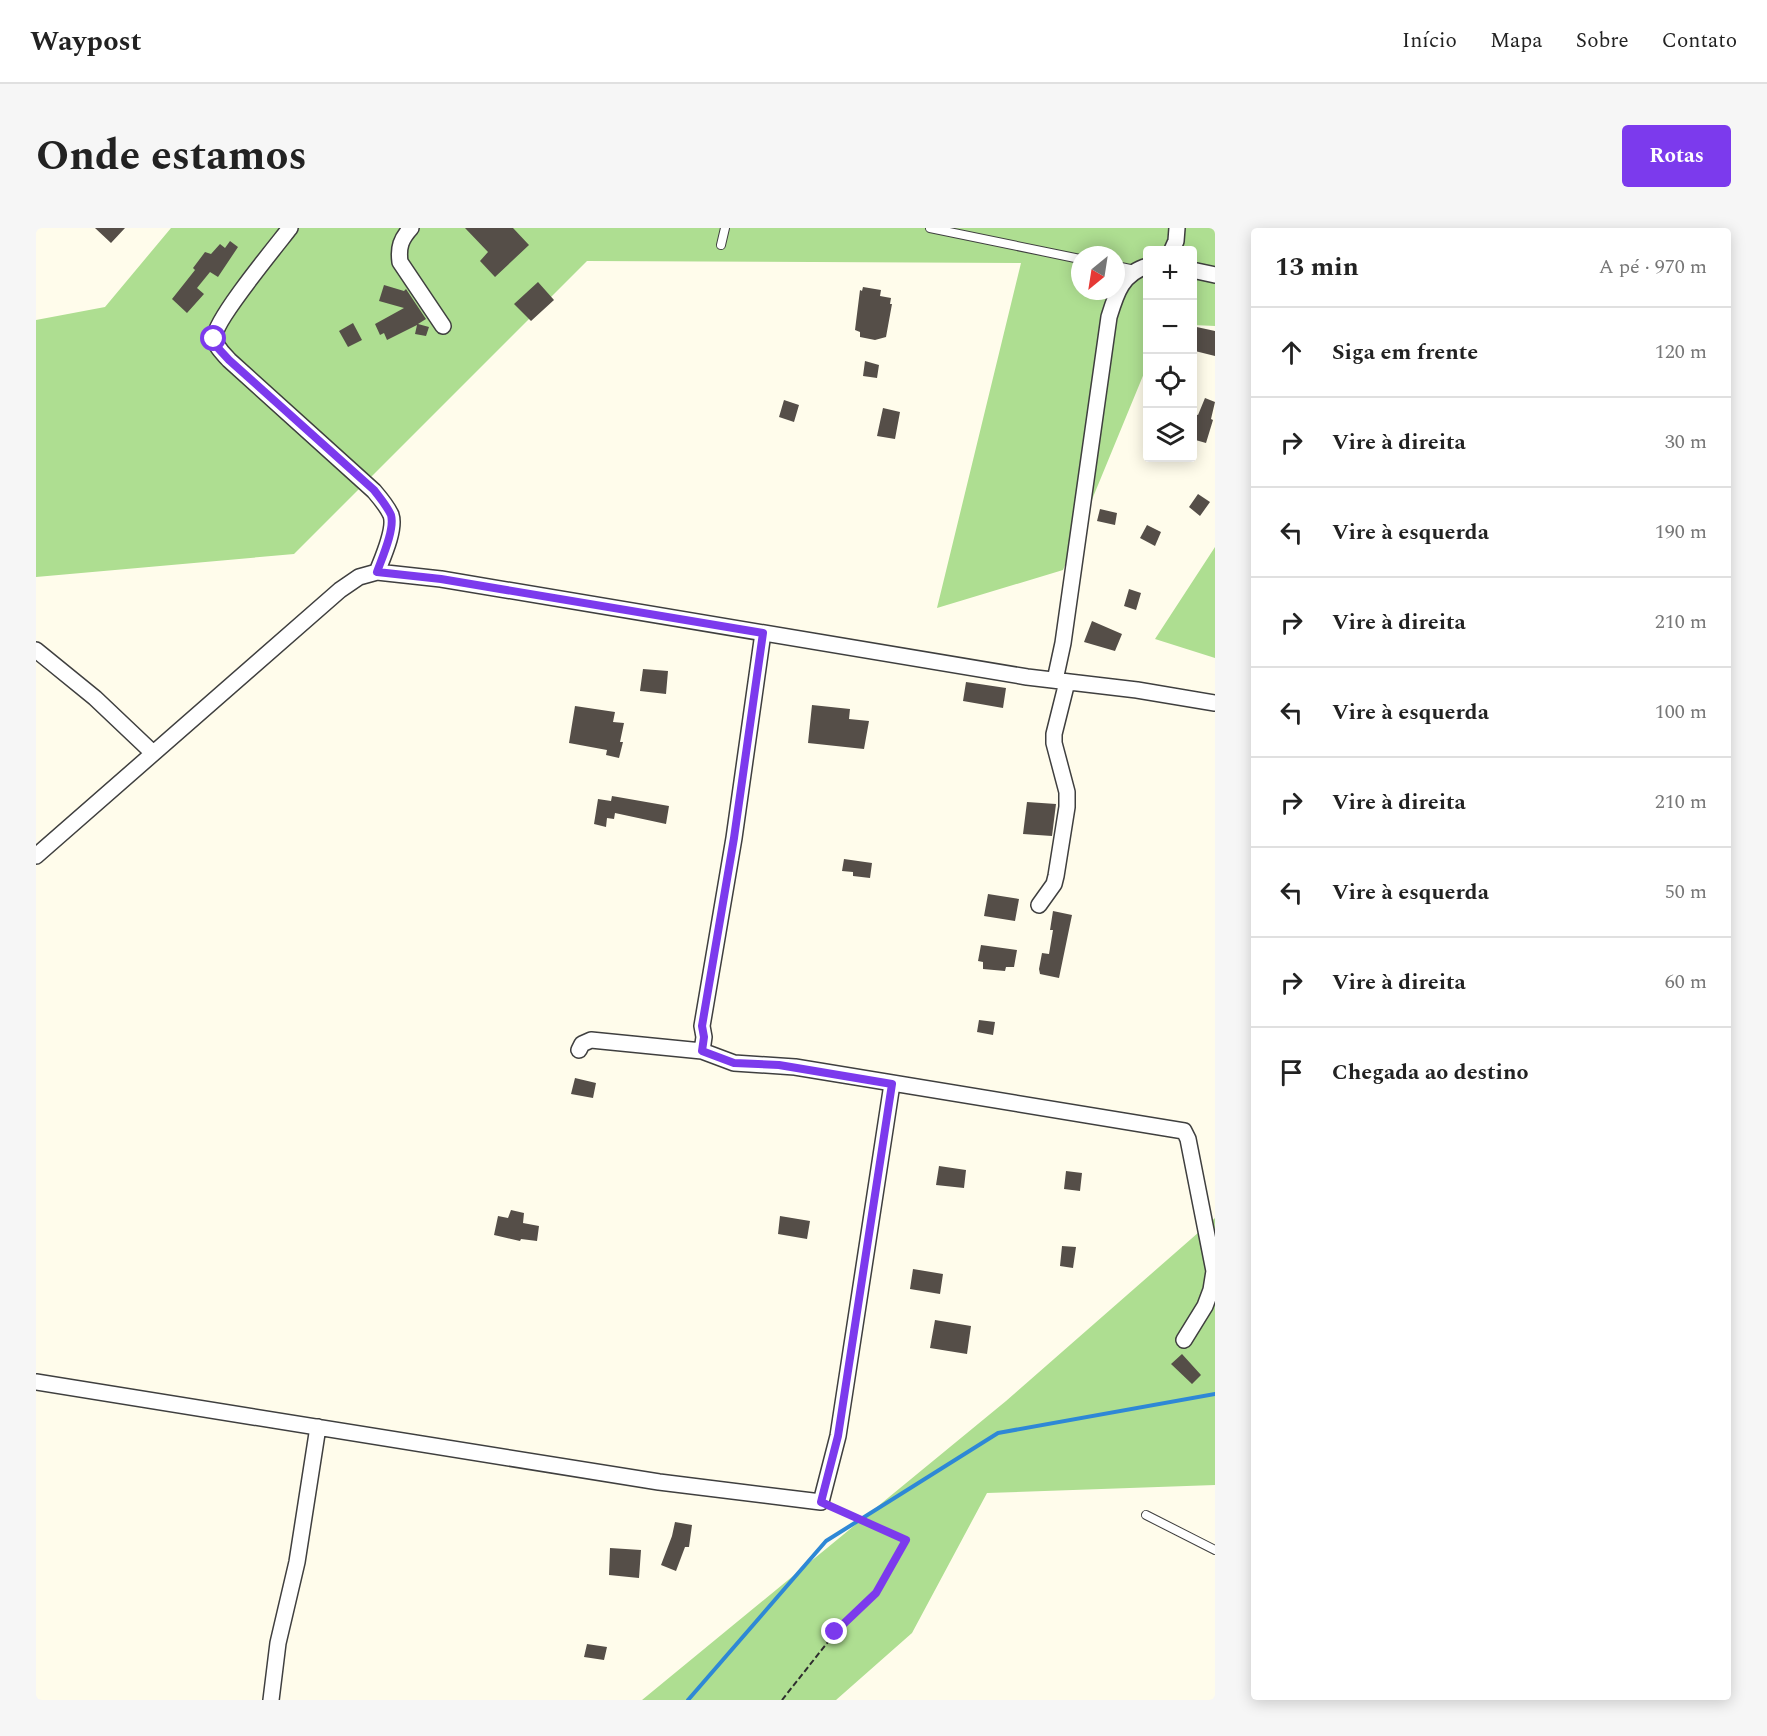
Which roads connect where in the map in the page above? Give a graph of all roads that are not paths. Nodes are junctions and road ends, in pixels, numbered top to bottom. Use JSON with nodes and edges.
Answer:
{"nodes":[{"id":1,"x":290,"y":228,"type":"edge"},
{"id":2,"x":411,"y":228,"type":"edge"},
{"id":3,"x":724,"y":228,"type":"edge"},
{"id":4,"x":930,"y":228,"type":"edge"},
{"id":5,"x":1177,"y":228,"type":"edge"},
{"id":6,"x":721,"y":245,"type":"dead end"},
{"id":7,"x":1174,"y":246,"type":"edge"},
{"id":8,"x":1071,"y":257,"type":"edge"},
{"id":9,"x":1125,"y":267,"type":"edge"},
{"id":10,"x":1141,"y":268,"type":"edge"},
{"id":11,"x":1197,"y":271,"type":"edge"},
{"id":12,"x":1215,"y":274,"type":"edge"},
{"id":13,"x":443,"y":326,"type":"dead end"},
{"id":14,"x":377,"y":572,"type":"junction"},
{"id":15,"x":763,"y":633,"type":"junction"},
{"id":16,"x":36,"y":650,"type":"edge"},
{"id":17,"x":1061,"y":681,"type":"junction"},
{"id":18,"x":1215,"y":704,"type":"edge"},
{"id":19,"x":153,"y":753,"type":"junction"},
{"id":20,"x":36,"y":856,"type":"edge"},
{"id":21,"x":1039,"y":905,"type":"dead end"},
{"id":22,"x":579,"y":1050,"type":"dead end"},
{"id":23,"x":702,"y":1051,"type":"junction"},
{"id":24,"x":892,"y":1084,"type":"junction"},
{"id":25,"x":1184,"y":1340,"type":"dead end"},
{"id":26,"x":36,"y":1382,"type":"edge"},
{"id":27,"x":318,"y":1427,"type":"junction"},
{"id":28,"x":1146,"y":1515,"type":"dead end"},
{"id":29,"x":1215,"y":1550,"type":"edge"},
{"id":30,"x":271,"y":1700,"type":"edge"}],
"edges":[{"from":1,"to":14,"type":"street"},
{"from":2,"to":13,"type":"street"},
{"from":3,"to":6,"type":"lane"},
{"from":4,"to":8,"type":"lane"},
{"from":5,"to":7,"type":"street"},
{"from":9,"to":10,"type":"lane"},
{"from":10,"to":17,"type":"street"},
{"from":11,"to":12,"type":"street"},
{"from":14,"to":15,"type":"street"},
{"from":14,"to":19,"type":"street"},
{"from":15,"to":17,"type":"street"},
{"from":15,"to":23,"type":"street"},
{"from":16,"to":19,"type":"street"},
{"from":17,"to":18,"type":"street"},
{"from":17,"to":21,"type":"street"},
{"from":19,"to":20,"type":"street"},
{"from":22,"to":23,"type":"street"},
{"from":23,"to":24,"type":"street"},
{"from":24,"to":25,"type":"street"},
{"from":24,"to":27,"type":"street"},
{"from":26,"to":27,"type":"street"},
{"from":27,"to":30,"type":"street"},
{"from":28,"to":29,"type":"lane"}]}
